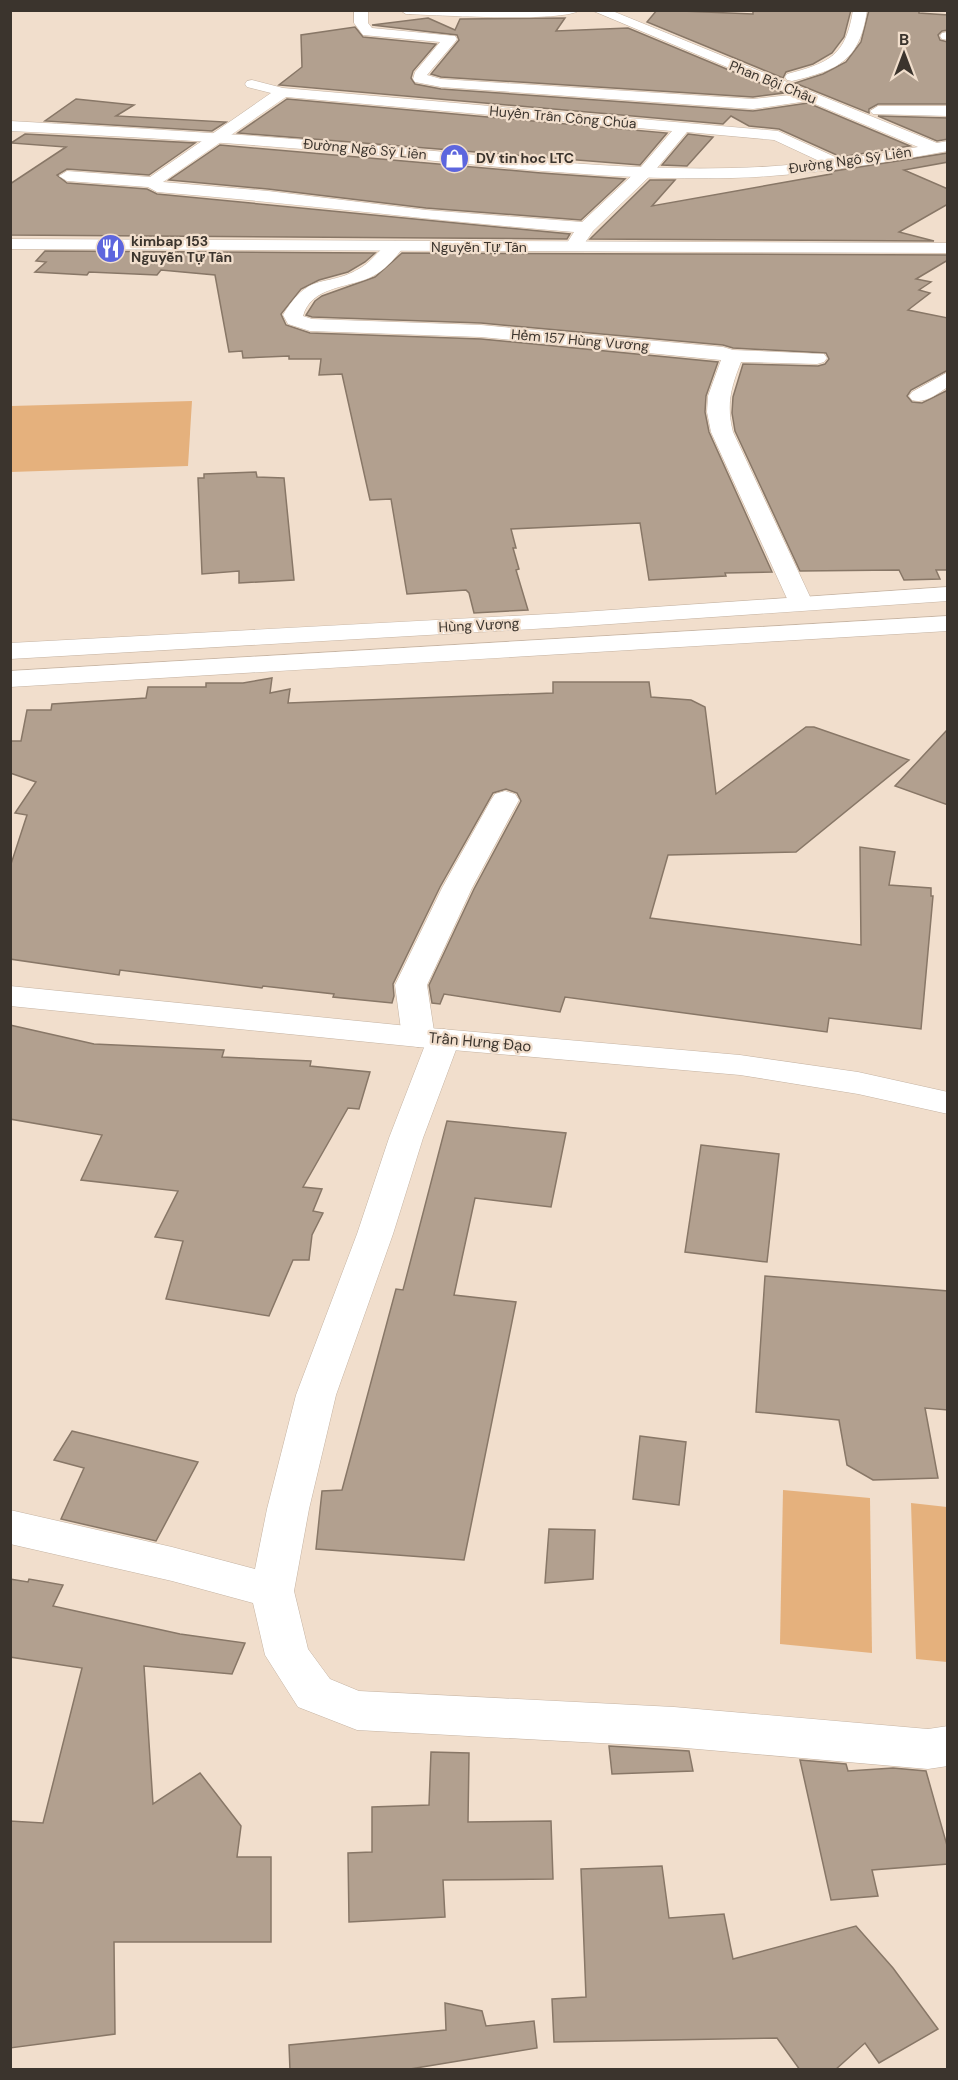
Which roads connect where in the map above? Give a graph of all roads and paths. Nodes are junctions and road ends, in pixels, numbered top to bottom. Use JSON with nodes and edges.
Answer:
{"nodes":[{"id":1,"x":361,"y":10,"type":"edge"},
{"id":2,"x":406,"y":10,"type":"edge"},
{"id":3,"x":574,"y":10,"type":"edge"},
{"id":4,"x":597,"y":10,"type":"edge"},
{"id":5,"x":625,"y":10,"type":"edge"},
{"id":6,"x":860,"y":10,"type":"edge"},
{"id":7,"x":792,"y":77,"type":"junction"},
{"id":8,"x":770,"y":80,"type":"junction"},
{"id":9,"x":252,"y":84,"type":"dead end"},
{"id":10,"x":283,"y":92,"type":"junction"},
{"id":11,"x":808,"y":96,"type":"junction"},
{"id":12,"x":878,"y":111,"type":"junction"},
{"id":13,"x":948,"y":111,"type":"edge"},
{"id":14,"x":10,"y":126,"type":"edge"},
{"id":15,"x":684,"y":126,"type":"junction"},
{"id":16,"x":222,"y":137,"type":"junction"},
{"id":17,"x":944,"y":147,"type":"edge"},
{"id":18,"x":838,"y":164,"type":"junction"},
{"id":19,"x":646,"y":171,"type":"junction"},
{"id":20,"x":67,"y":176,"type":"dead end"},
{"id":21,"x":153,"y":182,"type":"junction"},
{"id":22,"x":426,"y":215,"type":"junction"},
{"id":23,"x":586,"y":228,"type":"junction"},
{"id":24,"x":10,"y":244,"type":"edge"},
{"id":25,"x":391,"y":246,"type":"junction"},
{"id":26,"x":573,"y":247,"type":"junction"},
{"id":27,"x":948,"y":248,"type":"edge"},
{"id":28,"x":730,"y":356,"type":"junction"},
{"id":29,"x":817,"y":358,"type":"dead end"},
{"id":30,"x":948,"y":378,"type":"edge"},
{"id":31,"x":919,"y":396,"type":"dead end"},
{"id":32,"x":948,"y":594,"type":"edge"},
{"id":33,"x":801,"y":603,"type":"junction"},
{"id":34,"x":748,"y":608,"type":"junction"},
{"id":35,"x":948,"y":623,"type":"edge"},
{"id":36,"x":760,"y":634,"type":"junction"},
{"id":37,"x":10,"y":651,"type":"edge"},
{"id":38,"x":10,"y":679,"type":"edge"},
{"id":39,"x":505,"y":800,"type":"dead end"},
{"id":40,"x":10,"y":996,"type":"edge"},
{"id":41,"x":431,"y":1038,"type":"junction"},
{"id":42,"x":948,"y":1102,"type":"edge"},
{"id":43,"x":10,"y":1527,"type":"edge"},
{"id":44,"x":272,"y":1591,"type":"junction"},
{"id":45,"x":948,"y":1746,"type":"edge"}],
"edges":[{"from":1,"to":11,"type":"street"},
{"from":2,"to":3,"type":"street"},
{"from":4,"to":8,"type":"street","name":"Phan Bội Châu"},
{"from":5,"to":7,"type":"street","name":"Phan Bội Châu"},
{"from":6,"to":7,"type":"street"},
{"from":7,"to":8,"type":"street"},
{"from":7,"to":12,"type":"street","name":"Phan Bội Châu"},
{"from":8,"to":11,"type":"street","name":"Phan Bội Châu"},
{"from":9,"to":10,"type":"street","name":"Huyền Trân Công Chúa"},
{"from":10,"to":15,"type":"street","name":"Huyền Trân Công Chúa"},
{"from":10,"to":16,"type":"street"},
{"from":11,"to":17,"type":"street","name":"Phan Bội Châu"},
{"from":12,"to":13,"type":"street"},
{"from":12,"to":17,"type":"street","name":"Phan Bội Châu"},
{"from":14,"to":16,"type":"street","name":"Đường Ngô Sỹ Liên"},
{"from":15,"to":18,"type":"street","name":"Huyền Trân Công Chúa"},
{"from":15,"to":19,"type":"street"},
{"from":16,"to":19,"type":"street","name":"Đường Ngô Sỹ Liên"},
{"from":16,"to":21,"type":"street"},
{"from":17,"to":18,"type":"street","name":"Đường Ngô Sỹ Liên"},
{"from":18,"to":19,"type":"street","name":"Đường Ngô Sỹ Liên"},
{"from":19,"to":23,"type":"street"},
{"from":20,"to":21,"type":"street"},
{"from":21,"to":22,"type":"street"},
{"from":22,"to":23,"type":"street"},
{"from":22,"to":25,"type":"street"},
{"from":23,"to":26,"type":"street"},
{"from":24,"to":25,"type":"street","name":"Nguyễn Tự Tân"},
{"from":25,"to":26,"type":"street","name":"Nguyễn Tự Tân"},
{"from":25,"to":28,"type":"street","name":"Hẻm 157 Hùng Vương"},
{"from":26,"to":27,"type":"street","name":"Nguyễn Tự Tân"},
{"from":28,"to":29,"type":"street"},
{"from":28,"to":33,"type":"street"},
{"from":30,"to":31,"type":"street"},
{"from":32,"to":33,"type":"street","name":"Hùng Vương"},
{"from":33,"to":34,"type":"street","name":"Hùng Vương"},
{"from":34,"to":36,"type":"street"},
{"from":34,"to":37,"type":"street","name":"Hùng Vương"},
{"from":35,"to":36,"type":"street","name":"Hùng Vương"},
{"from":36,"to":38,"type":"street","name":"Hùng Vương"},
{"from":39,"to":41,"type":"street"},
{"from":40,"to":41,"type":"street","name":"Trần Hưng Đạo"},
{"from":41,"to":42,"type":"street","name":"Trần Hưng Đạo"},
{"from":41,"to":44,"type":"street"},
{"from":43,"to":44,"type":"street"},
{"from":44,"to":45,"type":"street"}]}
